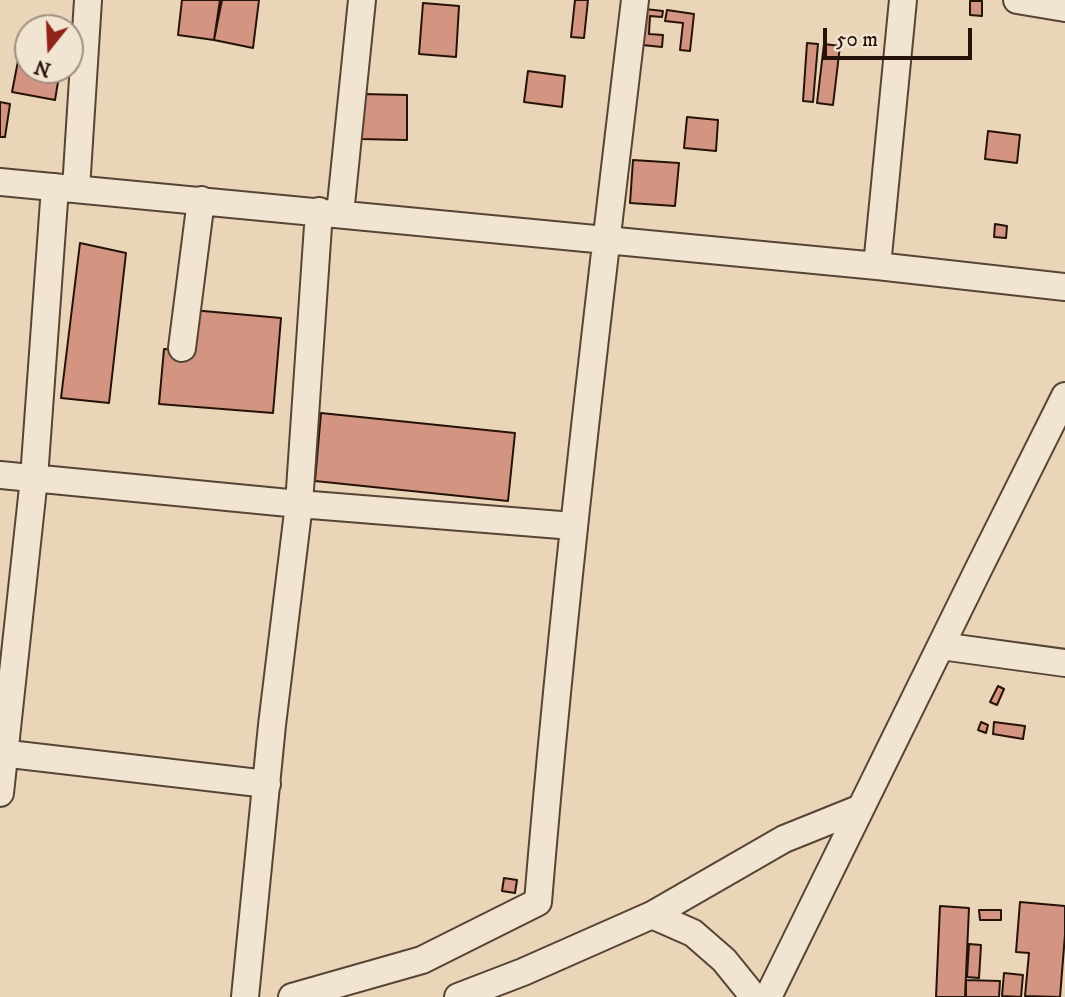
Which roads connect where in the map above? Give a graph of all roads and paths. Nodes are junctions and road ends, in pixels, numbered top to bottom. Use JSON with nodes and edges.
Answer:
{"nodes":[{"id":1,"x":89,"y":0,"type":"edge"},
{"id":2,"x":362,"y":0,"type":"edge"},
{"id":3,"x":635,"y":0,"type":"edge"},
{"id":4,"x":903,"y":0,"type":"edge"},
{"id":5,"x":1017,"y":0,"type":"edge"},
{"id":6,"x":1065,"y":8,"type":"edge"},
{"id":7,"x":0,"y":182,"type":"edge"},
{"id":8,"x":66,"y":188,"type":"junction"},
{"id":9,"x":201,"y":200,"type":"junction"},
{"id":10,"x":329,"y":213,"type":"junction"},
{"id":11,"x":606,"y":241,"type":"junction"},
{"id":12,"x":877,"y":266,"type":"junction"},
{"id":13,"x":1065,"y":287,"type":"edge"},
{"id":14,"x":182,"y":348,"type":"dead end"},
{"id":15,"x":1065,"y":397,"type":"edge"},
{"id":16,"x":0,"y":475,"type":"edge"},
{"id":17,"x":34,"y":478,"type":"junction"},
{"id":18,"x":299,"y":504,"type":"junction"},
{"id":19,"x":573,"y":526,"type":"junction"},
{"id":20,"x":941,"y":646,"type":"junction"},
{"id":21,"x":1065,"y":663,"type":"edge"},
{"id":22,"x":2,"y":753,"type":"edge"},
{"id":23,"x":267,"y":784,"type":"junction"},
{"id":24,"x":0,"y":793,"type":"edge"},
{"id":25,"x":861,"y":808,"type":"junction"},
{"id":26,"x":652,"y":915,"type":"junction"},
{"id":27,"x":244,"y":997,"type":"edge"},
{"id":28,"x":292,"y":997,"type":"edge"},
{"id":29,"x":458,"y":997,"type":"edge"},
{"id":30,"x":754,"y":997,"type":"edge"},
{"id":31,"x":768,"y":997,"type":"edge"}],
"edges":[{"from":1,"to":8,"type":"street"},
{"from":2,"to":10,"type":"street"},
{"from":3,"to":11,"type":"street"},
{"from":4,"to":12,"type":"street"},
{"from":5,"to":6,"type":"street"},
{"from":7,"to":8,"type":"street"},
{"from":8,"to":9,"type":"street"},
{"from":8,"to":17,"type":"street"},
{"from":9,"to":10,"type":"street"},
{"from":9,"to":14,"type":"street"},
{"from":10,"to":11,"type":"street"},
{"from":10,"to":18,"type":"street"},
{"from":11,"to":12,"type":"street"},
{"from":11,"to":19,"type":"street"},
{"from":12,"to":13,"type":"street"},
{"from":15,"to":20,"type":"street"},
{"from":16,"to":17,"type":"street"},
{"from":17,"to":18,"type":"street"},
{"from":17,"to":22,"type":"street"},
{"from":18,"to":19,"type":"street"},
{"from":18,"to":23,"type":"street"},
{"from":19,"to":28,"type":"street"},
{"from":20,"to":21,"type":"street"},
{"from":20,"to":25,"type":"street"},
{"from":22,"to":23,"type":"street"},
{"from":22,"to":24,"type":"street"},
{"from":23,"to":27,"type":"street"},
{"from":25,"to":26,"type":"street"},
{"from":25,"to":31,"type":"street"},
{"from":26,"to":29,"type":"street"},
{"from":26,"to":30,"type":"street"}]}
